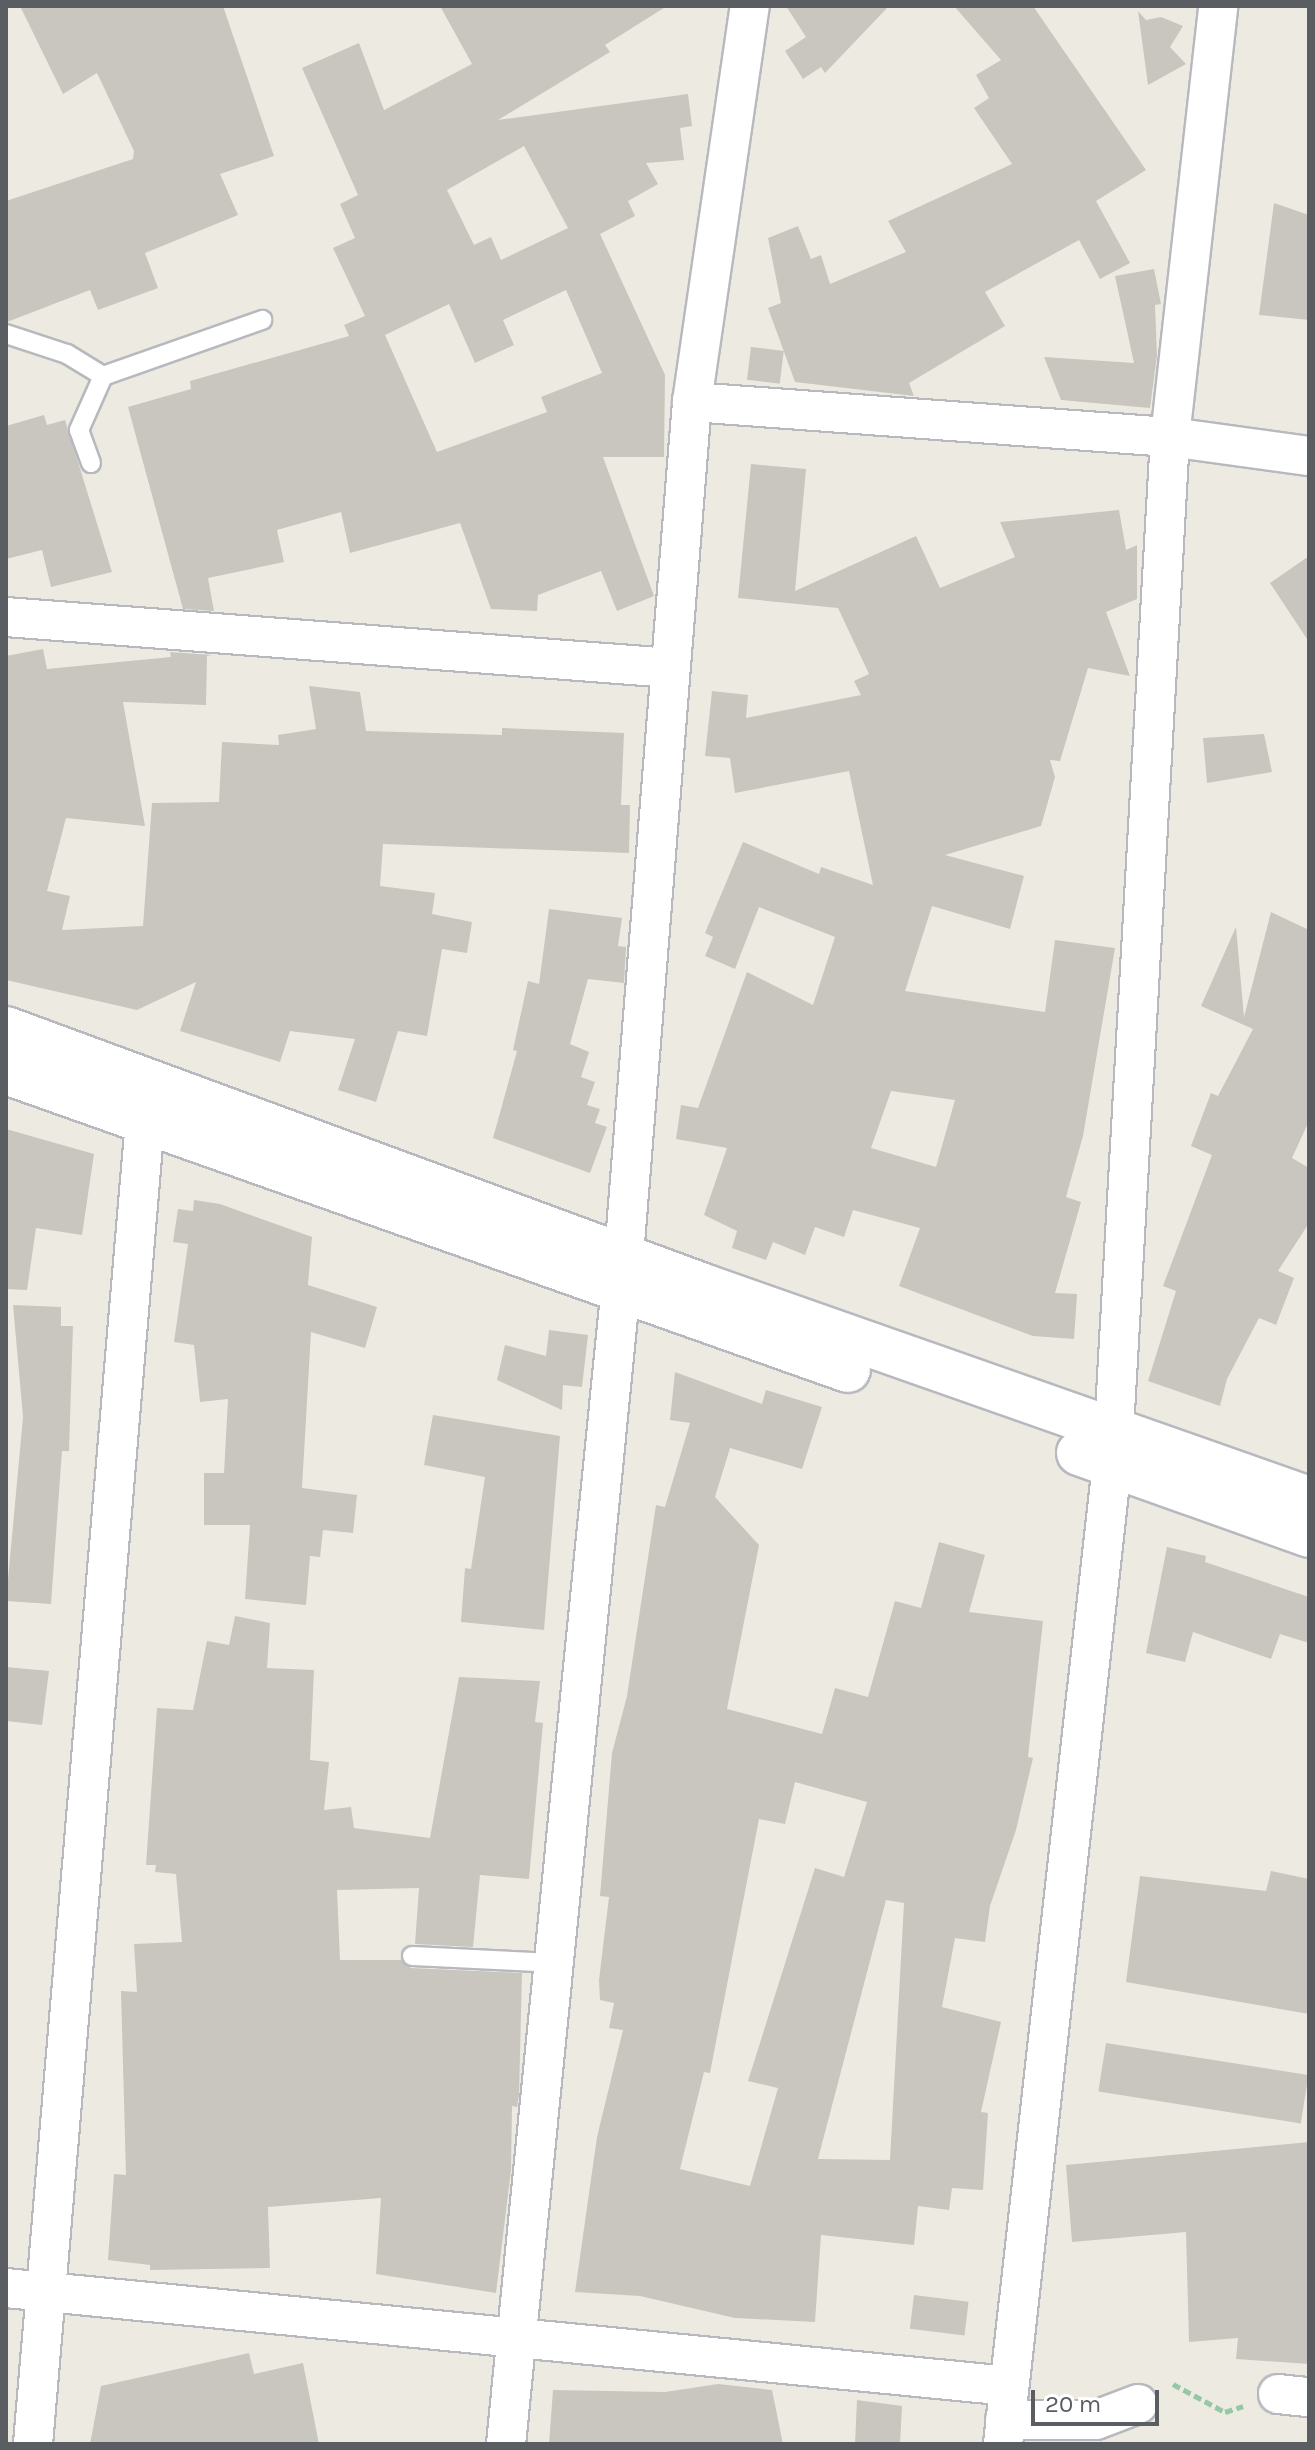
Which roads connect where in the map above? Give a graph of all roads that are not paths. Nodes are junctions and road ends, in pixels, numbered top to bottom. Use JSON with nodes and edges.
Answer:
{"nodes":[{"id":1,"x":750,"y":6,"type":"edge"},
{"id":2,"x":1218,"y":6,"type":"edge"},
{"id":3,"x":262,"y":320,"type":"dead end"},
{"id":4,"x":6,"y":334,"type":"edge"},
{"id":5,"x":103,"y":376,"type":"junction"},
{"id":6,"x":692,"y":402,"type":"junction"},
{"id":7,"x":1170,"y":437,"type":"junction"},
{"id":8,"x":1309,"y":456,"type":"edge"},
{"id":9,"x":91,"y":463,"type":"dead end"},
{"id":10,"x":6,"y":617,"type":"edge"},
{"id":11,"x":670,"y":668,"type":"junction"},
{"id":12,"x":6,"y":1029,"type":"edge"},
{"id":13,"x":6,"y":1072,"type":"edge"},
{"id":14,"x":145,"y":1121,"type":"junction"},
{"id":15,"x":622,"y":1272,"type":"junction"},
{"id":16,"x":1112,"y":1449,"type":"junction"},
{"id":17,"x":1309,"y":1499,"type":"edge"},
{"id":18,"x":1309,"y":1535,"type":"edge"},
{"id":19,"x":412,"y":1956,"type":"dead end"},
{"id":20,"x":554,"y":1963,"type":"junction"},
{"id":21,"x":24,"y":2289,"type":"edge"},
{"id":22,"x":517,"y":2335,"type":"junction"},
{"id":23,"x":1138,"y":2404,"type":"road end"},
{"id":24,"x":1006,"y":2417,"type":"edge"},
{"id":25,"x":33,"y":2444,"type":"edge"},
{"id":26,"x":506,"y":2444,"type":"edge"}],
"edges":[{"from":1,"to":6,"type":"street"},
{"from":2,"to":7,"type":"street"},
{"from":3,"to":5,"type":"lane"},
{"from":4,"to":5,"type":"lane"},
{"from":5,"to":9,"type":"lane"},
{"from":6,"to":7,"type":"street"},
{"from":6,"to":11,"type":"street"},
{"from":7,"to":8,"type":"street"},
{"from":7,"to":16,"type":"street"},
{"from":10,"to":11,"type":"street"},
{"from":11,"to":15,"type":"street"},
{"from":12,"to":15,"type":"street"},
{"from":13,"to":14,"type":"street"},
{"from":14,"to":15,"type":"street"},
{"from":14,"to":21,"type":"street"},
{"from":15,"to":16,"type":"street"},
{"from":15,"to":20,"type":"street"},
{"from":16,"to":17,"type":"street"},
{"from":16,"to":18,"type":"street"},
{"from":16,"to":24,"type":"street"},
{"from":19,"to":20,"type":"lane"},
{"from":20,"to":22,"type":"street"},
{"from":21,"to":22,"type":"street"},
{"from":21,"to":25,"type":"street"},
{"from":22,"to":24,"type":"street"},
{"from":22,"to":26,"type":"street"},
{"from":23,"to":24,"type":"street"}]}
